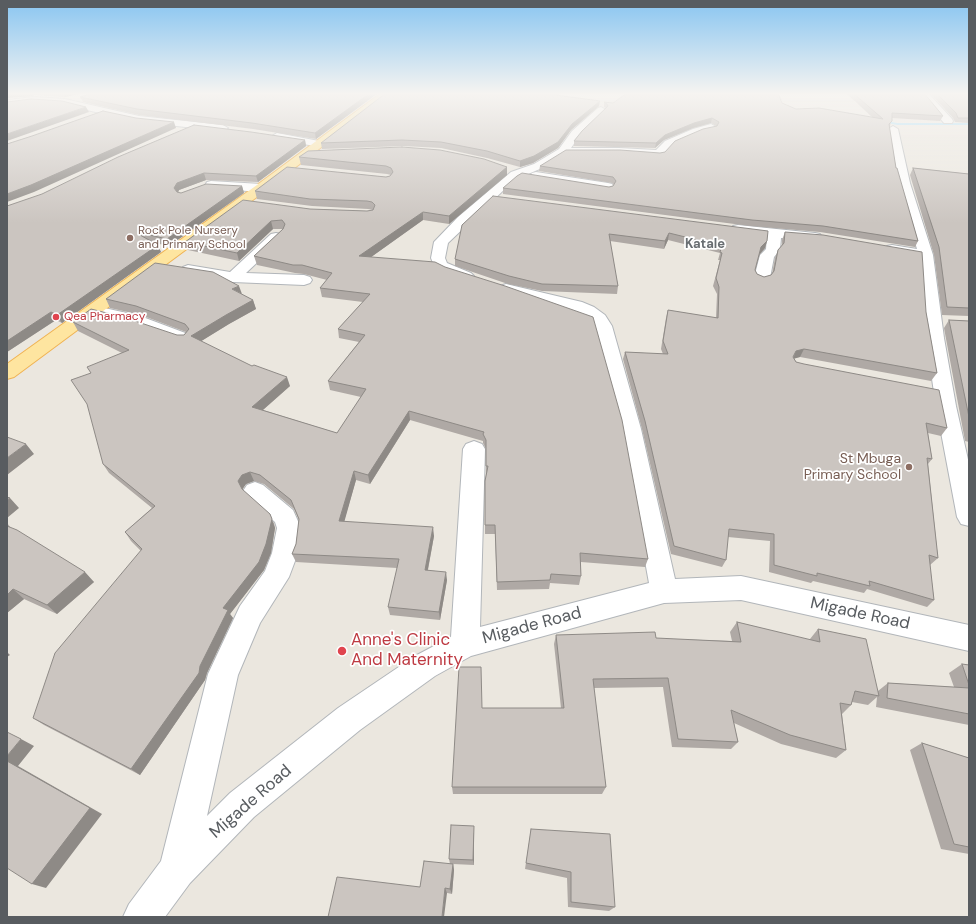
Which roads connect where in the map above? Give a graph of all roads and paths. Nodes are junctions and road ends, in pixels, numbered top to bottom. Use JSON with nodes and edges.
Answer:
{"nodes":[{"id":1,"x":271,"y":136,"type":"edge"},
{"id":2,"x":336,"y":136,"type":"edge"},
{"id":3,"x":574,"y":136,"type":"edge"},
{"id":4,"x":685,"y":136,"type":"edge"},
{"id":5,"x":894,"y":136,"type":"edge"},
{"id":6,"x":321,"y":149,"type":"junction"},
{"id":7,"x":563,"y":151,"type":"junction"},
{"id":8,"x":504,"y":168,"type":"edge"},
{"id":9,"x":287,"y":169,"type":"junction"},
{"id":10,"x":302,"y":170,"type":"edge"},
{"id":11,"x":520,"y":173,"type":"junction"},
{"id":12,"x":608,"y":186,"type":"edge"},
{"id":13,"x":199,"y":188,"type":"edge"},
{"id":14,"x":261,"y":188,"type":"junction"},
{"id":15,"x":242,"y":202,"type":"junction"},
{"id":16,"x":258,"y":204,"type":"edge"},
{"id":17,"x":727,"y":228,"type":"edge"},
{"id":18,"x":279,"y":233,"type":"edge"},
{"id":19,"x":774,"y":233,"type":"junction"},
{"id":20,"x":827,"y":238,"type":"edge"},
{"id":21,"x":875,"y":246,"type":"edge"},
{"id":22,"x":926,"y":256,"type":"junction"},
{"id":23,"x":156,"y":265,"type":"junction"},
{"id":24,"x":233,"y":277,"type":"junction"},
{"id":25,"x":762,"y":278,"type":"edge"},
{"id":26,"x":304,"y":280,"type":"dead end"},
{"id":27,"x":93,"y":310,"type":"junction"},
{"id":28,"x":182,"y":338,"type":"edge"},
{"id":29,"x":7,"y":373,"type":"edge"},
{"id":30,"x":474,"y":449,"type":"dead end"},
{"id":31,"x":254,"y":491,"type":"dead end"},
{"id":32,"x":969,"y":517,"type":"edge"},
{"id":33,"x":664,"y":591,"type":"junction"},
{"id":34,"x":969,"y":638,"type":"edge"},
{"id":35,"x":465,"y":644,"type":"junction"},
{"id":36,"x":177,"y":870,"type":"junction"},
{"id":37,"x":142,"y":917,"type":"edge"}],
"edges":[{"from":1,"to":6,"type":"street"},
{"from":2,"to":6,"type":"main road"},
{"from":3,"to":7,"type":"street"},
{"from":4,"to":7,"type":"street"},
{"from":5,"to":22,"type":"street"},
{"from":6,"to":9,"type":"main road"},
{"from":7,"to":11,"type":"street"},
{"from":8,"to":11,"type":"street"},
{"from":9,"to":10,"type":"street"},
{"from":9,"to":14,"type":"main road"},
{"from":11,"to":12,"type":"street"},
{"from":11,"to":33,"type":"street"},
{"from":13,"to":14,"type":"street"},
{"from":14,"to":15,"type":"main road"},
{"from":15,"to":16,"type":"street"},
{"from":15,"to":23,"type":"main road"},
{"from":17,"to":19,"type":"street"},
{"from":18,"to":24,"type":"street"},
{"from":19,"to":20,"type":"street"},
{"from":19,"to":25,"type":"street"},
{"from":21,"to":22,"type":"street"},
{"from":22,"to":32,"type":"street"},
{"from":23,"to":24,"type":"street"},
{"from":23,"to":27,"type":"main road"},
{"from":24,"to":26,"type":"street"},
{"from":27,"to":28,"type":"street"},
{"from":27,"to":29,"type":"main road"},
{"from":30,"to":35,"type":"street"},
{"from":31,"to":36,"type":"street"},
{"from":33,"to":34,"type":"street","name":"Migade Road"},
{"from":33,"to":35,"type":"street","name":"Migade Road"},
{"from":35,"to":36,"type":"street","name":"Migade Road"},
{"from":36,"to":37,"type":"street","name":"Migade Road"}]}
